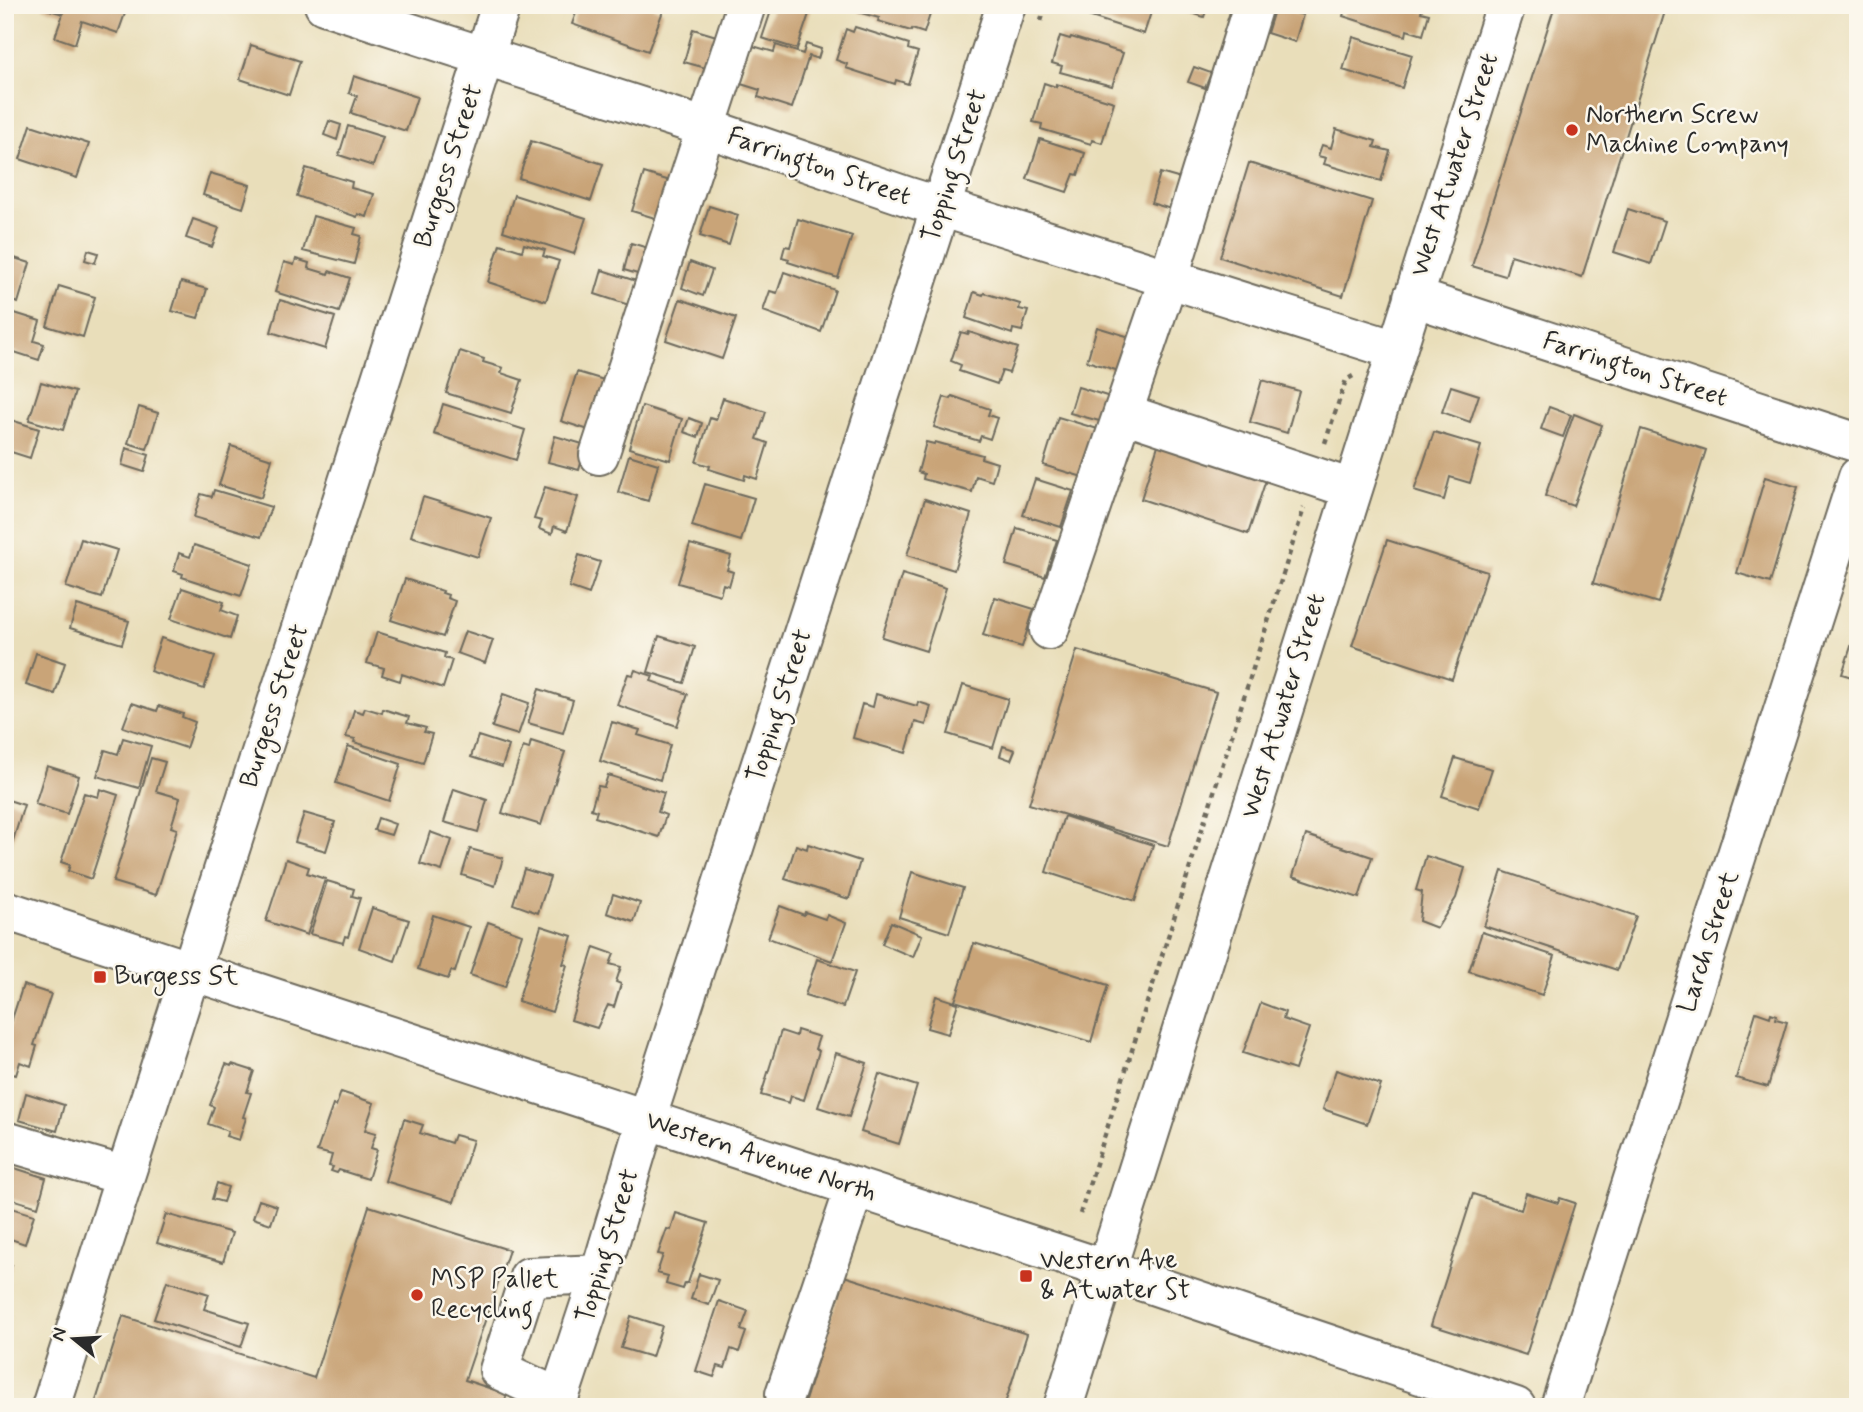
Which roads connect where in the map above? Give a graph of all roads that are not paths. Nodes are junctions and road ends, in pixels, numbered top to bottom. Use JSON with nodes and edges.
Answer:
{"nodes":[{"id":1,"x":324,"y":5,"type":"edge"},
{"id":2,"x":500,"y":5,"type":"edge"},
{"id":3,"x":746,"y":5,"type":"edge"},
{"id":4,"x":1006,"y":5,"type":"edge"},
{"id":5,"x":1253,"y":5,"type":"edge"},
{"id":6,"x":1506,"y":5,"type":"edge"},
{"id":7,"x":484,"y":57,"type":"junction"},
{"id":8,"x":707,"y":128,"type":"junction"},
{"id":9,"x":941,"y":207,"type":"junction"},
{"id":10,"x":1168,"y":280,"type":"junction"},
{"id":11,"x":1413,"y":297,"type":"junction"},
{"id":12,"x":1396,"y":350,"type":"junction"},
{"id":13,"x":1123,"y":413,"type":"junction"},
{"id":14,"x":1858,"y":443,"type":"edge"},
{"id":15,"x":599,"y":455,"type":"dead end"},
{"id":16,"x":1858,"y":477,"type":"edge"},
{"id":17,"x":1352,"y":489,"type":"junction"},
{"id":18,"x":1049,"y":629,"type":"dead end"},
{"id":19,"x":5,"y":910,"type":"edge"},
{"id":20,"x":190,"y":971,"type":"junction"},
{"id":21,"x":646,"y":1119,"type":"junction"},
{"id":22,"x":5,"y":1141,"type":"edge"},
{"id":23,"x":125,"y":1176,"type":"junction"},
{"id":24,"x":855,"y":1187,"type":"junction"},
{"id":25,"x":1108,"y":1270,"type":"junction"},
{"id":26,"x":600,"y":1274,"type":"junction"},
{"id":27,"x":785,"y":1394,"type":"dead end"},
{"id":28,"x":558,"y":1403,"type":"edge"},
{"id":29,"x":51,"y":1407,"type":"edge"},
{"id":30,"x":1063,"y":1407,"type":"edge"},
{"id":31,"x":1516,"y":1407,"type":"edge"},
{"id":32,"x":1560,"y":1407,"type":"edge"}],
"edges":[{"from":1,"to":7,"type":"street","name":"Farrington Street"},
{"from":2,"to":7,"type":"street","name":"Burgess Street"},
{"from":3,"to":8,"type":"street"},
{"from":4,"to":9,"type":"street","name":"Topping Street"},
{"from":5,"to":10,"type":"street"},
{"from":6,"to":11,"type":"street","name":"West Atwater Street"},
{"from":7,"to":8,"type":"street","name":"Farrington Street"},
{"from":7,"to":20,"type":"street","name":"Burgess Street"},
{"from":8,"to":9,"type":"street","name":"Farrington Street"},
{"from":8,"to":15,"type":"street"},
{"from":9,"to":10,"type":"street","name":"Farrington Street"},
{"from":9,"to":21,"type":"street","name":"Topping Street"},
{"from":10,"to":12,"type":"street","name":"Farrington Street"},
{"from":10,"to":13,"type":"street"},
{"from":11,"to":12,"type":"street","name":"West Atwater Street"},
{"from":11,"to":14,"type":"street","name":"Farrington Street"},
{"from":12,"to":17,"type":"street","name":"West Atwater Street"},
{"from":13,"to":17,"type":"street"},
{"from":13,"to":18,"type":"street"},
{"from":16,"to":32,"type":"street","name":"Larch Street"},
{"from":17,"to":25,"type":"street","name":"West Atwater Street"},
{"from":19,"to":20,"type":"street","name":"Western Avenue North"},
{"from":20,"to":21,"type":"street","name":"Western Avenue North"},
{"from":20,"to":23,"type":"street","name":"Burgess Street"},
{"from":21,"to":24,"type":"street","name":"Western Avenue North"},
{"from":21,"to":26,"type":"street","name":"Topping Street"},
{"from":22,"to":23,"type":"street"},
{"from":23,"to":29,"type":"street","name":"Burgess Street"},
{"from":24,"to":25,"type":"street","name":"Western Avenue North"},
{"from":24,"to":27,"type":"street"},
{"from":25,"to":30,"type":"street","name":"West Atwater Street"},
{"from":25,"to":31,"type":"street","name":"Western Avenue North"},
{"from":26,"to":28,"type":"street","name":"Topping Street"},
{"from":26,"to":28,"type":"street"}]}
